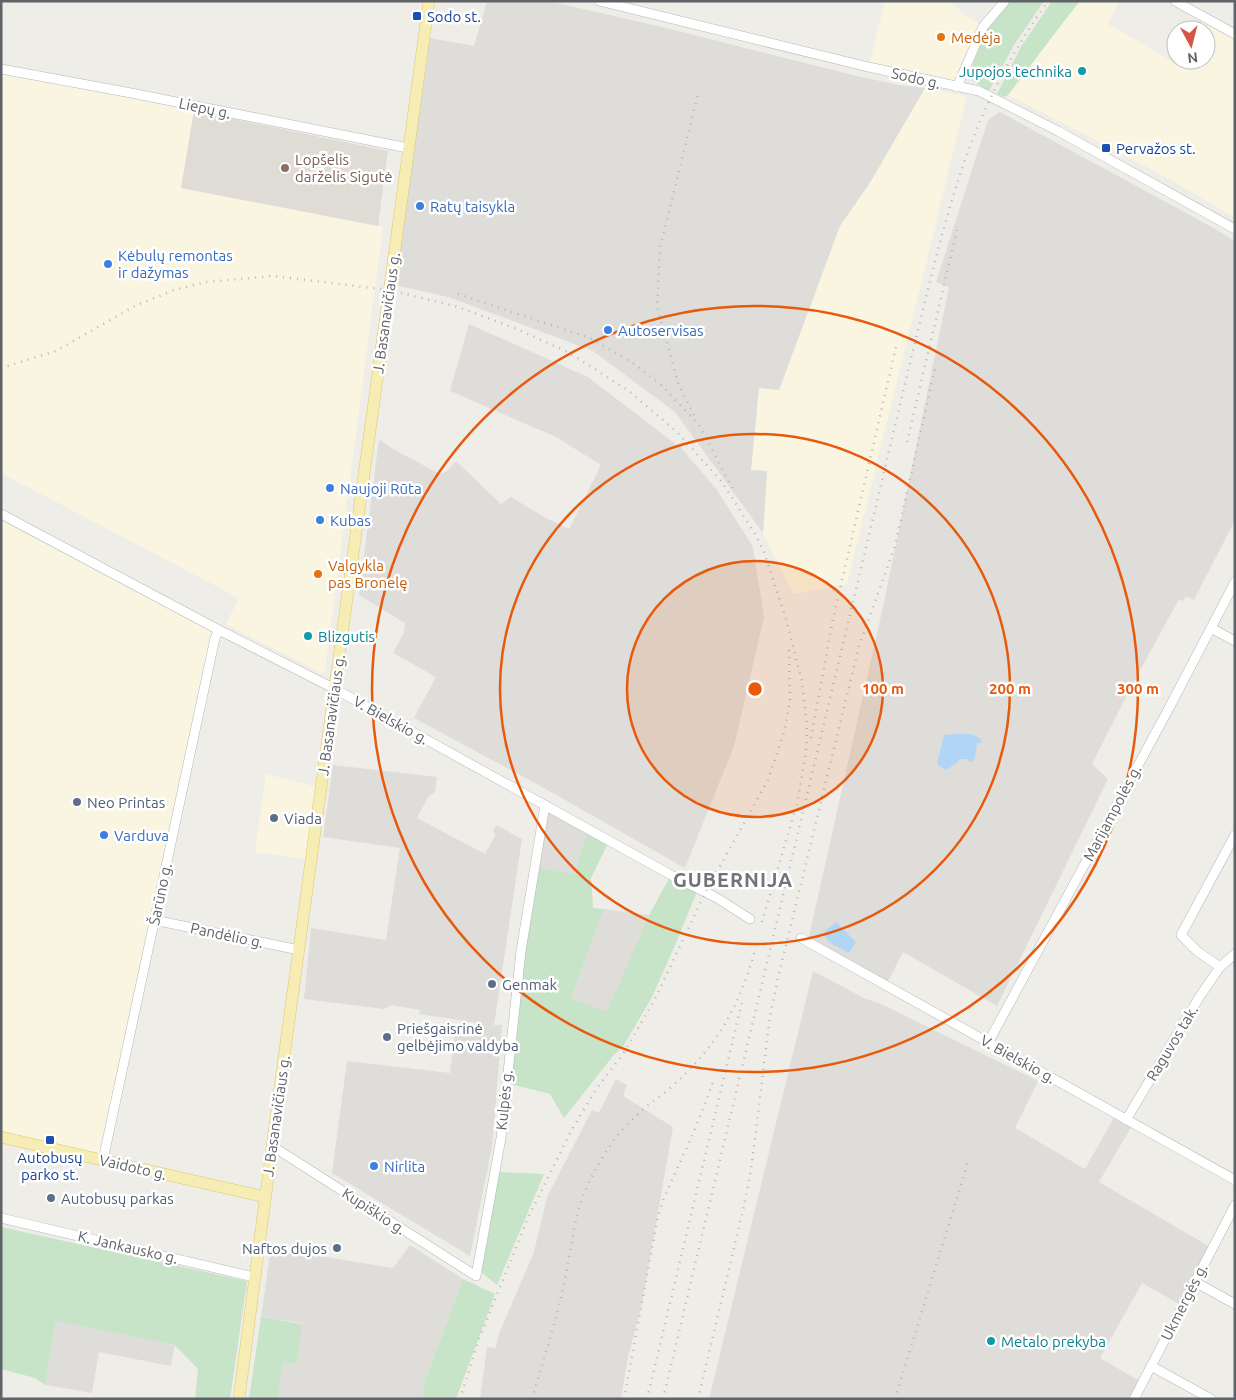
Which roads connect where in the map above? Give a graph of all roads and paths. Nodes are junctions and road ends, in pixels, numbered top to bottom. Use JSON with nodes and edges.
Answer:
{"nodes":[{"id":1,"x":429,"y":1,"type":"edge"},
{"id":2,"x":599,"y":1,"type":"edge"},
{"id":3,"x":1005,"y":1,"type":"edge"},
{"id":4,"x":1175,"y":1,"type":"edge"},
{"id":5,"x":631,"y":5,"type":"edge"},
{"id":6,"x":1235,"y":34,"type":"edge"},
{"id":7,"x":1,"y":69,"type":"edge"},
{"id":8,"x":958,"y":87,"type":"junction"},
{"id":9,"x":408,"y":148,"type":"junction"},
{"id":10,"x":1235,"y":230,"type":"edge"},
{"id":11,"x":1,"y":514,"type":"edge"},
{"id":12,"x":1235,"y":582,"type":"edge"},
{"id":13,"x":1210,"y":628,"type":"junction"},
{"id":14,"x":219,"y":630,"type":"junction"},
{"id":15,"x":1235,"y":641,"type":"edge"},
{"id":16,"x":335,"y":689,"type":"junction"},
{"id":17,"x":545,"y":805,"type":"junction"},
{"id":18,"x":1235,"y":835,"type":"edge"},
{"id":19,"x":750,"y":919,"type":"dead end"},
{"id":20,"x":154,"y":920,"type":"junction"},
{"id":21,"x":801,"y":938,"type":"dead end"},
{"id":22,"x":299,"y":950,"type":"junction"},
{"id":23,"x":1235,"y":954,"type":"edge"},
{"id":24,"x":1220,"y":967,"type":"junction"},
{"id":25,"x":988,"y":1043,"type":"junction"},
{"id":26,"x":1126,"y":1120,"type":"junction"},
{"id":27,"x":1,"y":1137,"type":"edge"},
{"id":28,"x":272,"y":1146,"type":"junction"},
{"id":29,"x":102,"y":1160,"type":"junction"},
{"id":30,"x":1235,"y":1180,"type":"edge"},
{"id":31,"x":265,"y":1197,"type":"junction"},
{"id":32,"x":1235,"y":1205,"type":"edge"},
{"id":33,"x":1,"y":1218,"type":"edge"},
{"id":34,"x":476,"y":1276,"type":"joint"},
{"id":35,"x":254,"y":1277,"type":"junction"},
{"id":36,"x":1195,"y":1282,"type":"junction"},
{"id":37,"x":1235,"y":1304,"type":"edge"},
{"id":38,"x":1151,"y":1366,"type":"junction"},
{"id":39,"x":239,"y":1399,"type":"edge"},
{"id":40,"x":1134,"y":1399,"type":"edge"},
{"id":41,"x":1211,"y":1399,"type":"edge"}],
"edges":[{"from":1,"to":9,"type":"main road","name":"J. Basanavičiaus g."},
{"from":2,"to":5,"type":"street","name":"Sodo g."},
{"from":3,"to":8,"type":"street"},
{"from":4,"to":6,"type":"street"},
{"from":5,"to":8,"type":"street","name":"Sodo g."},
{"from":7,"to":9,"type":"street","name":"Liepų g."},
{"from":8,"to":10,"type":"street","name":"Sodo g."},
{"from":9,"to":16,"type":"main road","name":"J. Basanavičiaus g."},
{"from":11,"to":14,"type":"street","name":"V. Bielskio g."},
{"from":12,"to":13,"type":"street","name":"Marijampolės g."},
{"from":13,"to":15,"type":"street"},
{"from":13,"to":25,"type":"street","name":"Marijampolės g."},
{"from":14,"to":16,"type":"street","name":"V. Bielskio g."},
{"from":14,"to":20,"type":"street","name":"Šarūno g."},
{"from":16,"to":17,"type":"street","name":"V. Bielskio g."},
{"from":16,"to":22,"type":"main road","name":"J. Basanavičiaus g."},
{"from":17,"to":19,"type":"street","name":"V. Bielskio g."},
{"from":17,"to":34,"type":"street","name":"Kulpės g."},
{"from":18,"to":24,"type":"street"},
{"from":20,"to":22,"type":"street","name":"Pandėlio g."},
{"from":20,"to":29,"type":"street","name":"Šarūno g."},
{"from":21,"to":25,"type":"street","name":"V. Bielskio g."},
{"from":22,"to":28,"type":"main road","name":"J. Basanavičiaus g."},
{"from":23,"to":24,"type":"street","name":"Raguvos tak."},
{"from":24,"to":26,"type":"street","name":"Raguvos tak."},
{"from":25,"to":26,"type":"street","name":"V. Bielskio g."},
{"from":26,"to":30,"type":"street","name":"V. Bielskio g."},
{"from":27,"to":29,"type":"main road","name":"Vaidoto g."},
{"from":28,"to":31,"type":"main road","name":"J. Basanavičiaus g."},
{"from":28,"to":34,"type":"street","name":"Kupiškio g."},
{"from":29,"to":31,"type":"main road","name":"Vaidoto g."},
{"from":31,"to":35,"type":"main road","name":"J. Basanavičiaus g."},
{"from":32,"to":36,"type":"street","name":"Ukmergės g."},
{"from":33,"to":35,"type":"street","name":"K. Jankausko g."},
{"from":35,"to":39,"type":"main road","name":"J. Basanavičiaus g."},
{"from":36,"to":37,"type":"street"},
{"from":36,"to":38,"type":"street","name":"Ukmergės g."},
{"from":38,"to":40,"type":"street","name":"Ukmergės g."},
{"from":38,"to":41,"type":"street"}]}
